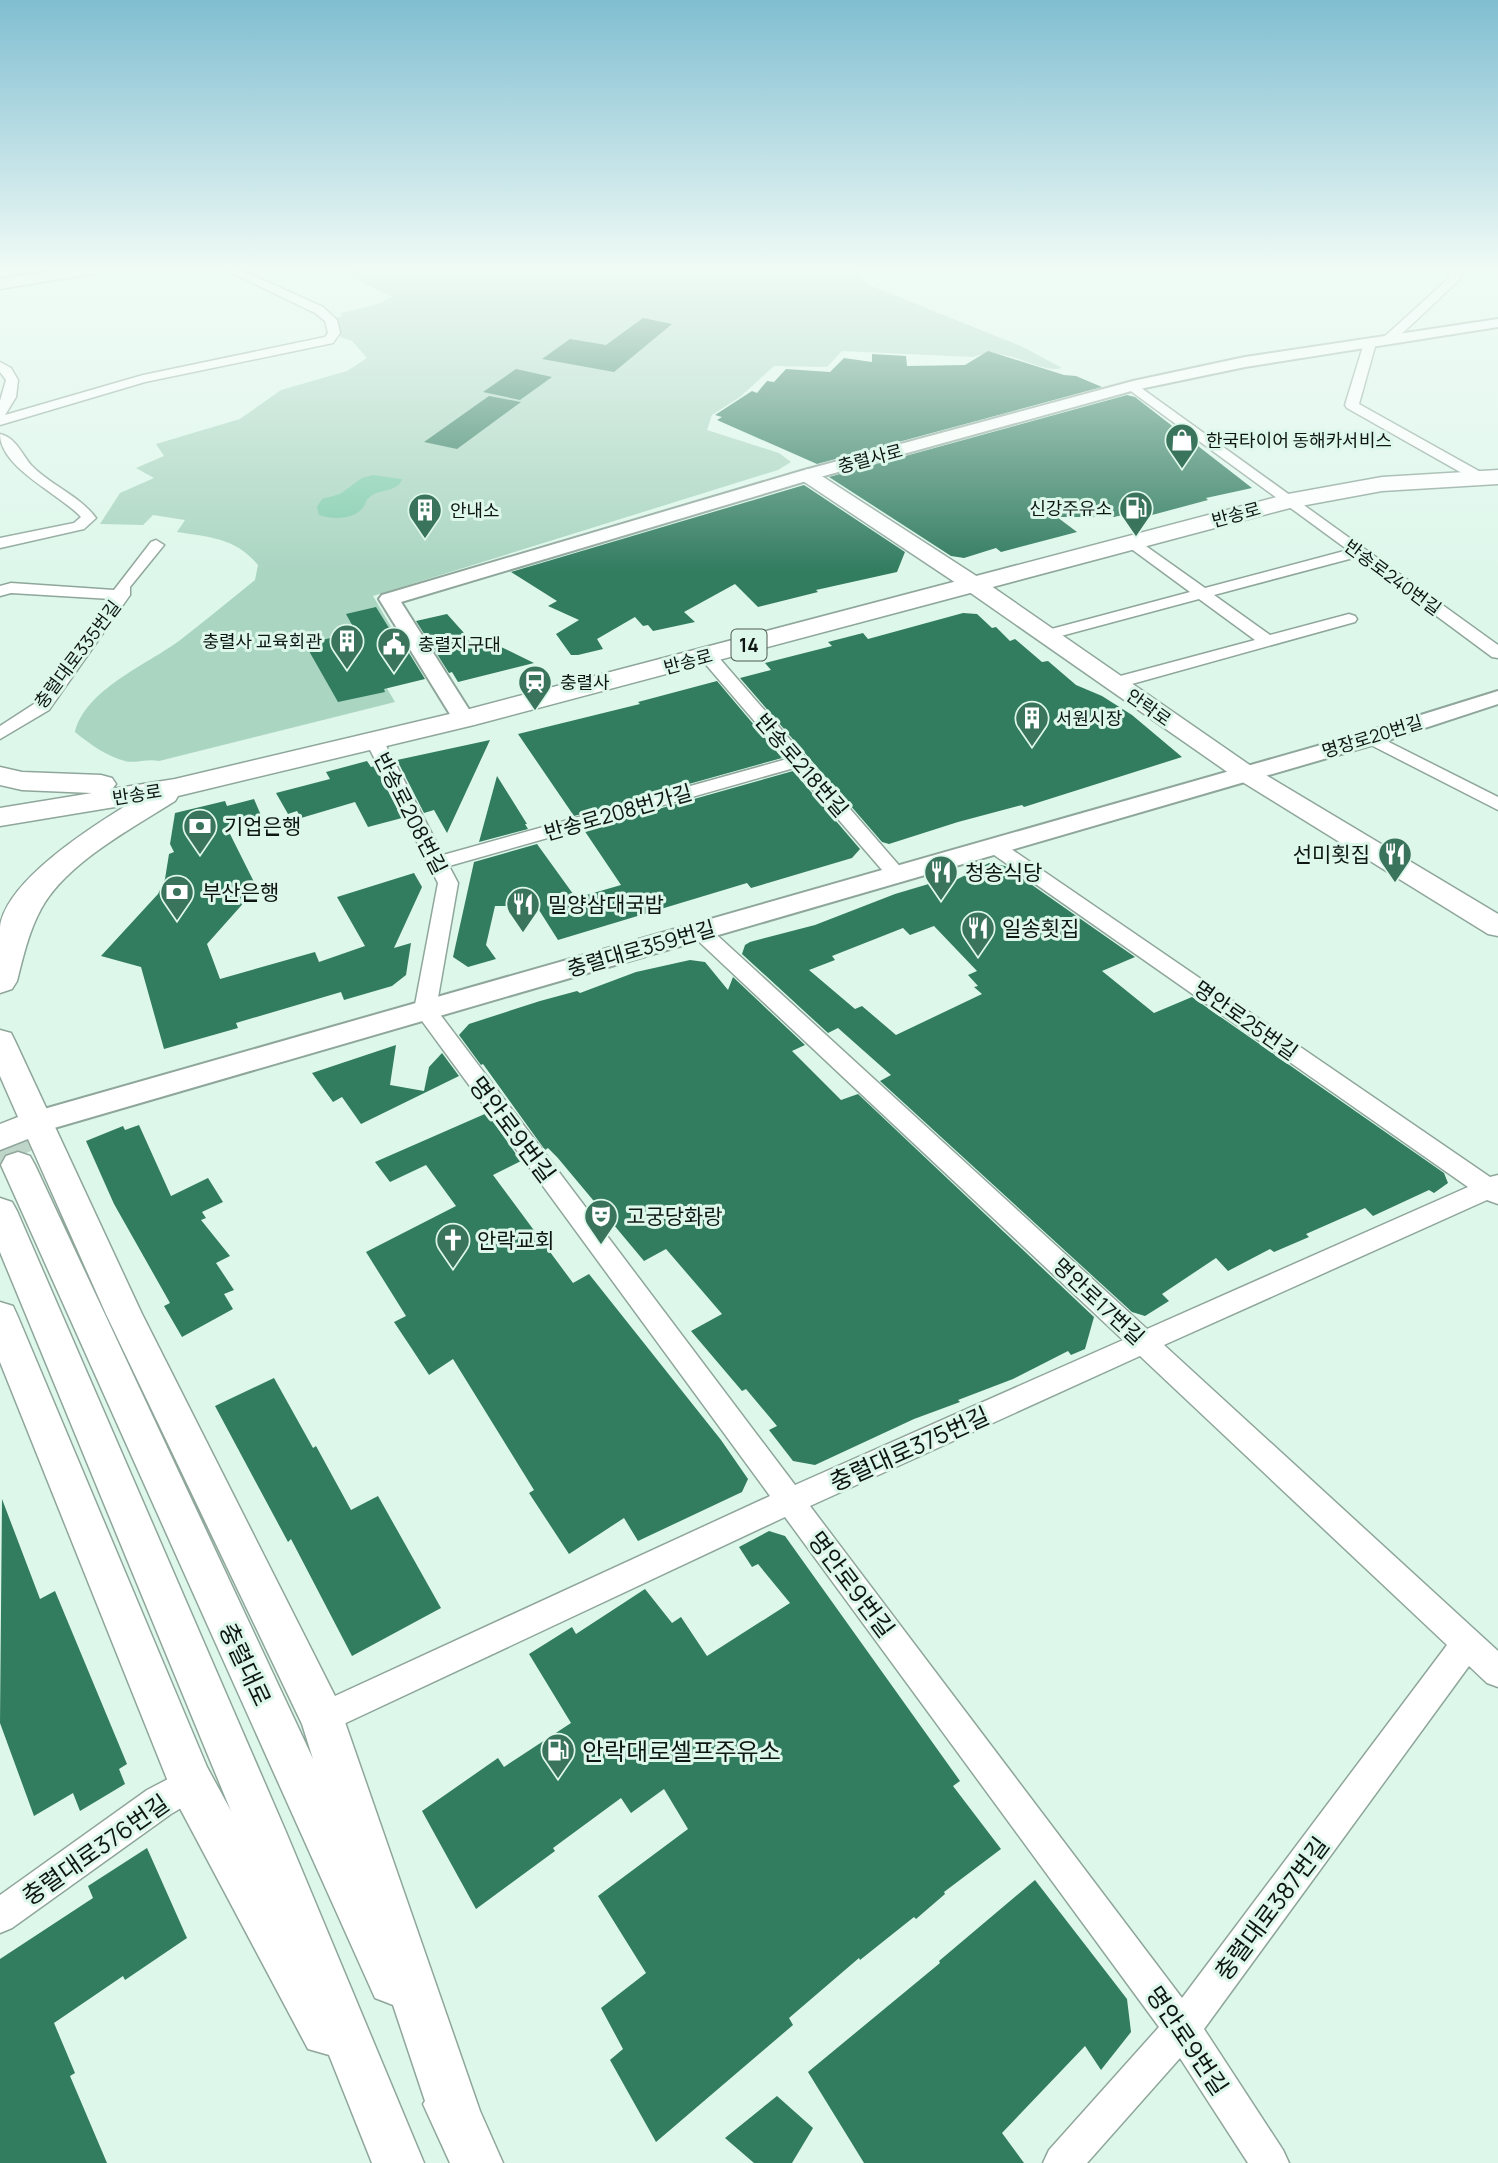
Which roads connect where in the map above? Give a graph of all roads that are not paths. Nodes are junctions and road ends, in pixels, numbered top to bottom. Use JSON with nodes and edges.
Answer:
{"nodes":[{"id":1,"x":4,"y":369,"type":"edge"},
{"id":2,"x":191,"y":369,"type":"edge"},
{"id":3,"x":1213,"y":369,"type":"edge"},
{"id":4,"x":1367,"y":369,"type":"edge"},
{"id":5,"x":1133,"y":386,"type":"junction"},
{"id":6,"x":0,"y":413,"type":"edge"},
{"id":7,"x":0,"y":421,"type":"edge"},
{"id":8,"x":0,"y":438,"type":"edge"},
{"id":9,"x":807,"y":475,"type":"junction"},
{"id":10,"x":1490,"y":477,"type":"edge"},
{"id":11,"x":1288,"y":501,"type":"junction"},
{"id":12,"x":1131,"y":542,"type":"junction"},
{"id":13,"x":0,"y":543,"type":"edge"},
{"id":14,"x":156,"y":545,"type":"dead end"},
{"id":15,"x":1359,"y":552,"type":"junction"},
{"id":16,"x":973,"y":584,"type":"junction"},
{"id":17,"x":0,"y":591,"type":"edge"},
{"id":18,"x":1200,"y":594,"type":"junction"},
{"id":19,"x":122,"y":595,"type":"junction"},
{"id":20,"x":1349,"y":619,"type":"dead end"},
{"id":21,"x":1046,"y":635,"type":"junction"},
{"id":22,"x":1268,"y":641,"type":"junction"},
{"id":23,"x":1498,"y":653,"type":"edge"},
{"id":24,"x":708,"y":656,"type":"junction"},
{"id":25,"x":1115,"y":683,"type":"junction"},
{"id":26,"x":1498,"y":697,"type":"edge"},
{"id":27,"x":464,"y":719,"type":"junction"},
{"id":28,"x":0,"y":734,"type":"edge"},
{"id":29,"x":1371,"y":738,"type":"junction"},
{"id":30,"x":374,"y":740,"type":"junction"},
{"id":31,"x":798,"y":761,"type":"junction"},
{"id":32,"x":1245,"y":773,"type":"junction"},
{"id":33,"x":0,"y":776,"type":"edge"},
{"id":34,"x":175,"y":788,"type":"junction"},
{"id":35,"x":1498,"y":804,"type":"edge"},
{"id":36,"x":0,"y":817,"type":"edge"},
{"id":37,"x":994,"y":846,"type":"junction"},
{"id":38,"x":438,"y":863,"type":"junction"},
{"id":39,"x":896,"y":874,"type":"junction"},
{"id":40,"x":1498,"y":927,"type":"edge"},
{"id":41,"x":700,"y":930,"type":"junction"},
{"id":42,"x":0,"y":981,"type":"edge"},
{"id":43,"x":425,"y":1010,"type":"junction"},
{"id":44,"x":0,"y":1041,"type":"edge"},
{"id":45,"x":18,"y":1142,"type":"edge"},
{"id":46,"x":1495,"y":1189,"type":"edge"},
{"id":47,"x":0,"y":1211,"type":"edge"},
{"id":48,"x":0,"y":1317,"type":"edge"},
{"id":49,"x":1145,"y":1343,"type":"junction"},
{"id":50,"x":790,"y":1501,"type":"junction"},
{"id":51,"x":1467,"y":1643,"type":"junction"},
{"id":52,"x":1498,"y":1672,"type":"edge"},
{"id":53,"x":322,"y":1718,"type":"junction"},
{"id":54,"x":191,"y":1783,"type":"junction"},
{"id":55,"x":0,"y":1916,"type":"edge"},
{"id":56,"x":1182,"y":2028,"type":"junction"},
{"id":57,"x":467,"y":2144,"type":"edge"},
{"id":58,"x":398,"y":2163,"type":"edge"},
{"id":59,"x":1062,"y":2163,"type":"edge"},
{"id":60,"x":1270,"y":2163,"type":"edge"}],
"edges":[{"from":1,"to":6,"type":"street"},
{"from":2,"to":7,"type":"street"},
{"from":3,"to":5,"type":"street","name":"충렬사로"},
{"from":4,"to":10,"type":"street"},
{"from":5,"to":9,"type":"street","name":"충렬사로"},
{"from":5,"to":11,"type":"street"},
{"from":8,"to":13,"type":"street"},
{"from":9,"to":16,"type":"main road","name":"안락로"},
{"from":9,"to":27,"type":"street","name":"충렬사로"},
{"from":10,"to":11,"type":"main road","name":"반송로","number":"14"},
{"from":11,"to":12,"type":"main road","name":"반송로","number":"14"},
{"from":11,"to":15,"type":"street","name":"반송로240번길"},
{"from":12,"to":16,"type":"main road","name":"반송로","number":"14"},
{"from":12,"to":18,"type":"street"},
{"from":14,"to":19,"type":"street"},
{"from":15,"to":18,"type":"street"},
{"from":15,"to":23,"type":"street","name":"반송로240번길"},
{"from":16,"to":21,"type":"main road","name":"안락로"},
{"from":16,"to":24,"type":"main road","name":"반송로","number":"14"},
{"from":17,"to":19,"type":"street","name":"충렬대로335번길"},
{"from":18,"to":21,"type":"street"},
{"from":18,"to":22,"type":"street"},
{"from":19,"to":28,"type":"street","name":"충렬대로335번길"},
{"from":20,"to":22,"type":"street"},
{"from":21,"to":25,"type":"main road","name":"안락로"},
{"from":22,"to":25,"type":"street"},
{"from":24,"to":27,"type":"main road","name":"반송로","number":"14"},
{"from":24,"to":31,"type":"street","name":"반송로218번길"},
{"from":25,"to":32,"type":"main road","name":"안락로"},
{"from":26,"to":29,"type":"street","name":"명장로20번길"},
{"from":27,"to":30,"type":"main road","name":"반송로","number":"14"},
{"from":29,"to":32,"type":"street","name":"명장로20번길"},
{"from":29,"to":35,"type":"street"},
{"from":30,"to":34,"type":"main road","name":"반송로","number":"14"},
{"from":30,"to":38,"type":"street","name":"반송로208번길"},
{"from":31,"to":38,"type":"street","name":"반송로208번가길"},
{"from":31,"to":39,"type":"street","name":"반송로218번길"},
{"from":32,"to":37,"type":"street","name":"충렬대로359번길"},
{"from":32,"to":40,"type":"main road","name":"안락로"},
{"from":33,"to":34,"type":"main road"},
{"from":34,"to":36,"type":"main road","name":"반송로","number":"14"},
{"from":34,"to":42,"type":"main road"},
{"from":37,"to":39,"type":"street","name":"충렬대로359번길"},
{"from":37,"to":46,"type":"street","name":"명안로25번길"},
{"from":38,"to":43,"type":"street","name":"반송로208번길"},
{"from":39,"to":41,"type":"street","name":"충렬대로359번길"},
{"from":41,"to":43,"type":"street","name":"충렬대로359번길"},
{"from":41,"to":49,"type":"street","name":"명안로17번길"},
{"from":43,"to":45,"type":"street","name":"충렬대로359번길"},
{"from":43,"to":50,"type":"street","name":"명안로9번길"},
{"from":44,"to":45,"type":"main road"},
{"from":45,"to":53,"type":"main road"},
{"from":45,"to":57,"type":"main road","name":"충렬대로"},
{"from":46,"to":49,"type":"street","name":"충렬대로375번길"},
{"from":47,"to":58,"type":"main road"},
{"from":48,"to":54,"type":"main road"},
{"from":49,"to":50,"type":"street","name":"충렬대로375번길"},
{"from":49,"to":51,"type":"street","name":"명안로17번길"},
{"from":50,"to":53,"type":"street","name":"충렬대로375번길"},
{"from":50,"to":56,"type":"street","name":"명안로9번길"},
{"from":51,"to":52,"type":"street","name":"명안로17번길"},
{"from":51,"to":56,"type":"street","name":"충렬대로387번길"},
{"from":53,"to":57,"type":"main road"},
{"from":54,"to":55,"type":"street","name":"충렬대로376번길"},
{"from":54,"to":58,"type":"main road"},
{"from":56,"to":59,"type":"street","name":"충렬대로387번길"},
{"from":56,"to":60,"type":"street","name":"명안로9번길"}]}
